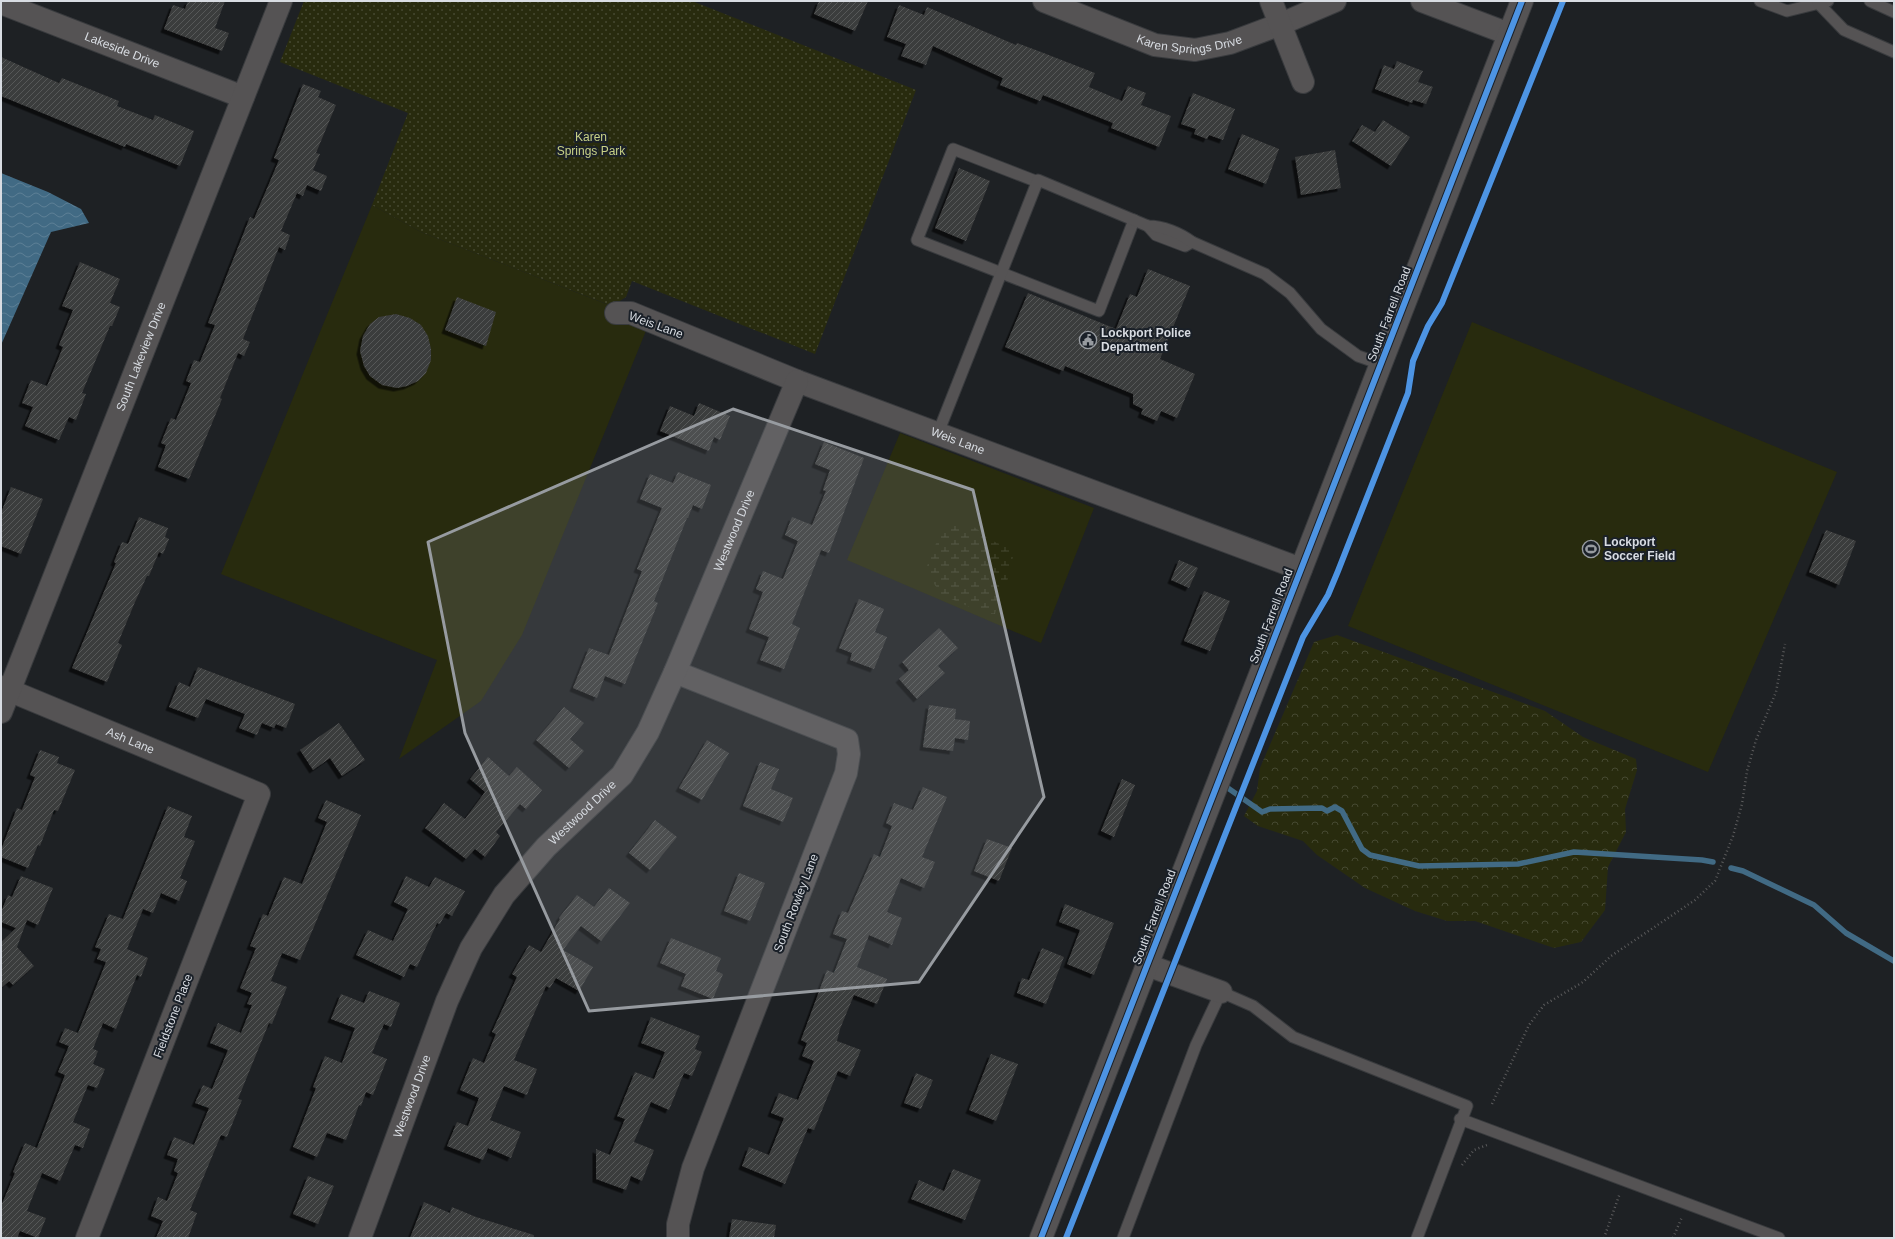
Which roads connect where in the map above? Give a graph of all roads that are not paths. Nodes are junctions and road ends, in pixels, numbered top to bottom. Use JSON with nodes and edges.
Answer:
{"nodes":[{"id":1,"x":281,"y":1,"type":"edge"},
{"id":2,"x":1044,"y":1,"type":"edge"},
{"id":3,"x":1272,"y":1,"type":"edge"},
{"id":4,"x":1335,"y":1,"type":"edge"},
{"id":5,"x":1422,"y":1,"type":"edge"},
{"id":6,"x":1522,"y":1,"type":"edge"},
{"id":7,"x":1760,"y":1,"type":"edge"},
{"id":8,"x":1870,"y":1,"type":"edge"},
{"id":9,"x":1823,"y":2,"type":"edge"},
{"id":10,"x":1,"y":3,"type":"edge"},
{"id":11,"x":1894,"y":12,"type":"edge"},
{"id":12,"x":1281,"y":24,"type":"junction"},
{"id":13,"x":1509,"y":34,"type":"junction"},
{"id":14,"x":1894,"y":52,"type":"edge"},
{"id":15,"x":1303,"y":82,"type":"dead end"},
{"id":16,"x":243,"y":97,"type":"junction"},
{"id":17,"x":1038,"y":182,"type":"junction"},
{"id":18,"x":1134,"y":220,"type":"junction"},
{"id":19,"x":1002,"y":272,"type":"junction"},
{"id":20,"x":616,"y":313,"type":"dead end"},
{"id":21,"x":1381,"y":364,"type":"junction"},
{"id":22,"x":797,"y":381,"type":"junction"},
{"id":23,"x":938,"y":433,"type":"junction"},
{"id":24,"x":1301,"y":569,"type":"junction"},
{"id":25,"x":675,"y":672,"type":"junction"},
{"id":26,"x":5,"y":688,"type":"edge"},
{"id":27,"x":1,"y":712,"type":"edge"},
{"id":28,"x":259,"y":794,"type":"joint"},
{"id":29,"x":1147,"y":965,"type":"junction"},
{"id":30,"x":1221,"y":992,"type":"junction"},
{"id":31,"x":1460,"y":1120,"type":"junction"},
{"id":32,"x":87,"y":1238,"type":"edge"},
{"id":33,"x":360,"y":1238,"type":"edge"},
{"id":34,"x":678,"y":1238,"type":"edge"},
{"id":35,"x":1041,"y":1238,"type":"edge"},
{"id":36,"x":1123,"y":1238,"type":"edge"},
{"id":37,"x":1417,"y":1238,"type":"edge"},
{"id":38,"x":1779,"y":1238,"type":"edge"}],
"edges":[{"from":1,"to":16,"type":"street","name":"South Lakeview Drive"},
{"from":2,"to":12,"type":"street","name":"Karen Springs Drive"},
{"from":3,"to":12,"type":"street"},
{"from":4,"to":12,"type":"street","name":"Karen Springs Drive"},
{"from":5,"to":13,"type":"street"},
{"from":6,"to":13,"type":"street","name":"South Farrell Road"},
{"from":7,"to":9,"type":"lane"},
{"from":8,"to":11,"type":"lane"},
{"from":9,"to":14,"type":"lane"},
{"from":10,"to":16,"type":"street","name":"Lakeside Drive"},
{"from":12,"to":15,"type":"street"},
{"from":13,"to":21,"type":"street","name":"South Farrell Road"},
{"from":16,"to":26,"type":"street","name":"South Lakeview Drive"},
{"from":17,"to":18,"type":"lane"},
{"from":17,"to":19,"type":"lane"},
{"from":17,"to":19,"type":"lane"},
{"from":18,"to":19,"type":"lane"},
{"from":18,"to":21,"type":"lane"},
{"from":19,"to":23,"type":"lane"},
{"from":20,"to":22,"type":"street","name":"Weis Lane"},
{"from":21,"to":24,"type":"street","name":"South Farrell Road"},
{"from":22,"to":23,"type":"street","name":"Weis Lane"},
{"from":22,"to":25,"type":"street","name":"Westwood Drive"},
{"from":23,"to":24,"type":"street","name":"Weis Lane"},
{"from":24,"to":29,"type":"street","name":"South Farrell Road"},
{"from":25,"to":33,"type":"street","name":"Westwood Drive"},
{"from":25,"to":34,"type":"street","name":"South Rowley Lane"},
{"from":26,"to":27,"type":"street","name":"South Lakeview Drive"},
{"from":26,"to":28,"type":"street","name":"Ash Lane"},
{"from":28,"to":32,"type":"street","name":"Fieldstone Place"},
{"from":29,"to":30,"type":"street"},
{"from":29,"to":35,"type":"street","name":"South Farrell Road"},
{"from":30,"to":31,"type":"lane"},
{"from":30,"to":36,"type":"lane"},
{"from":31,"to":37,"type":"lane"},
{"from":31,"to":38,"type":"lane"}]}
